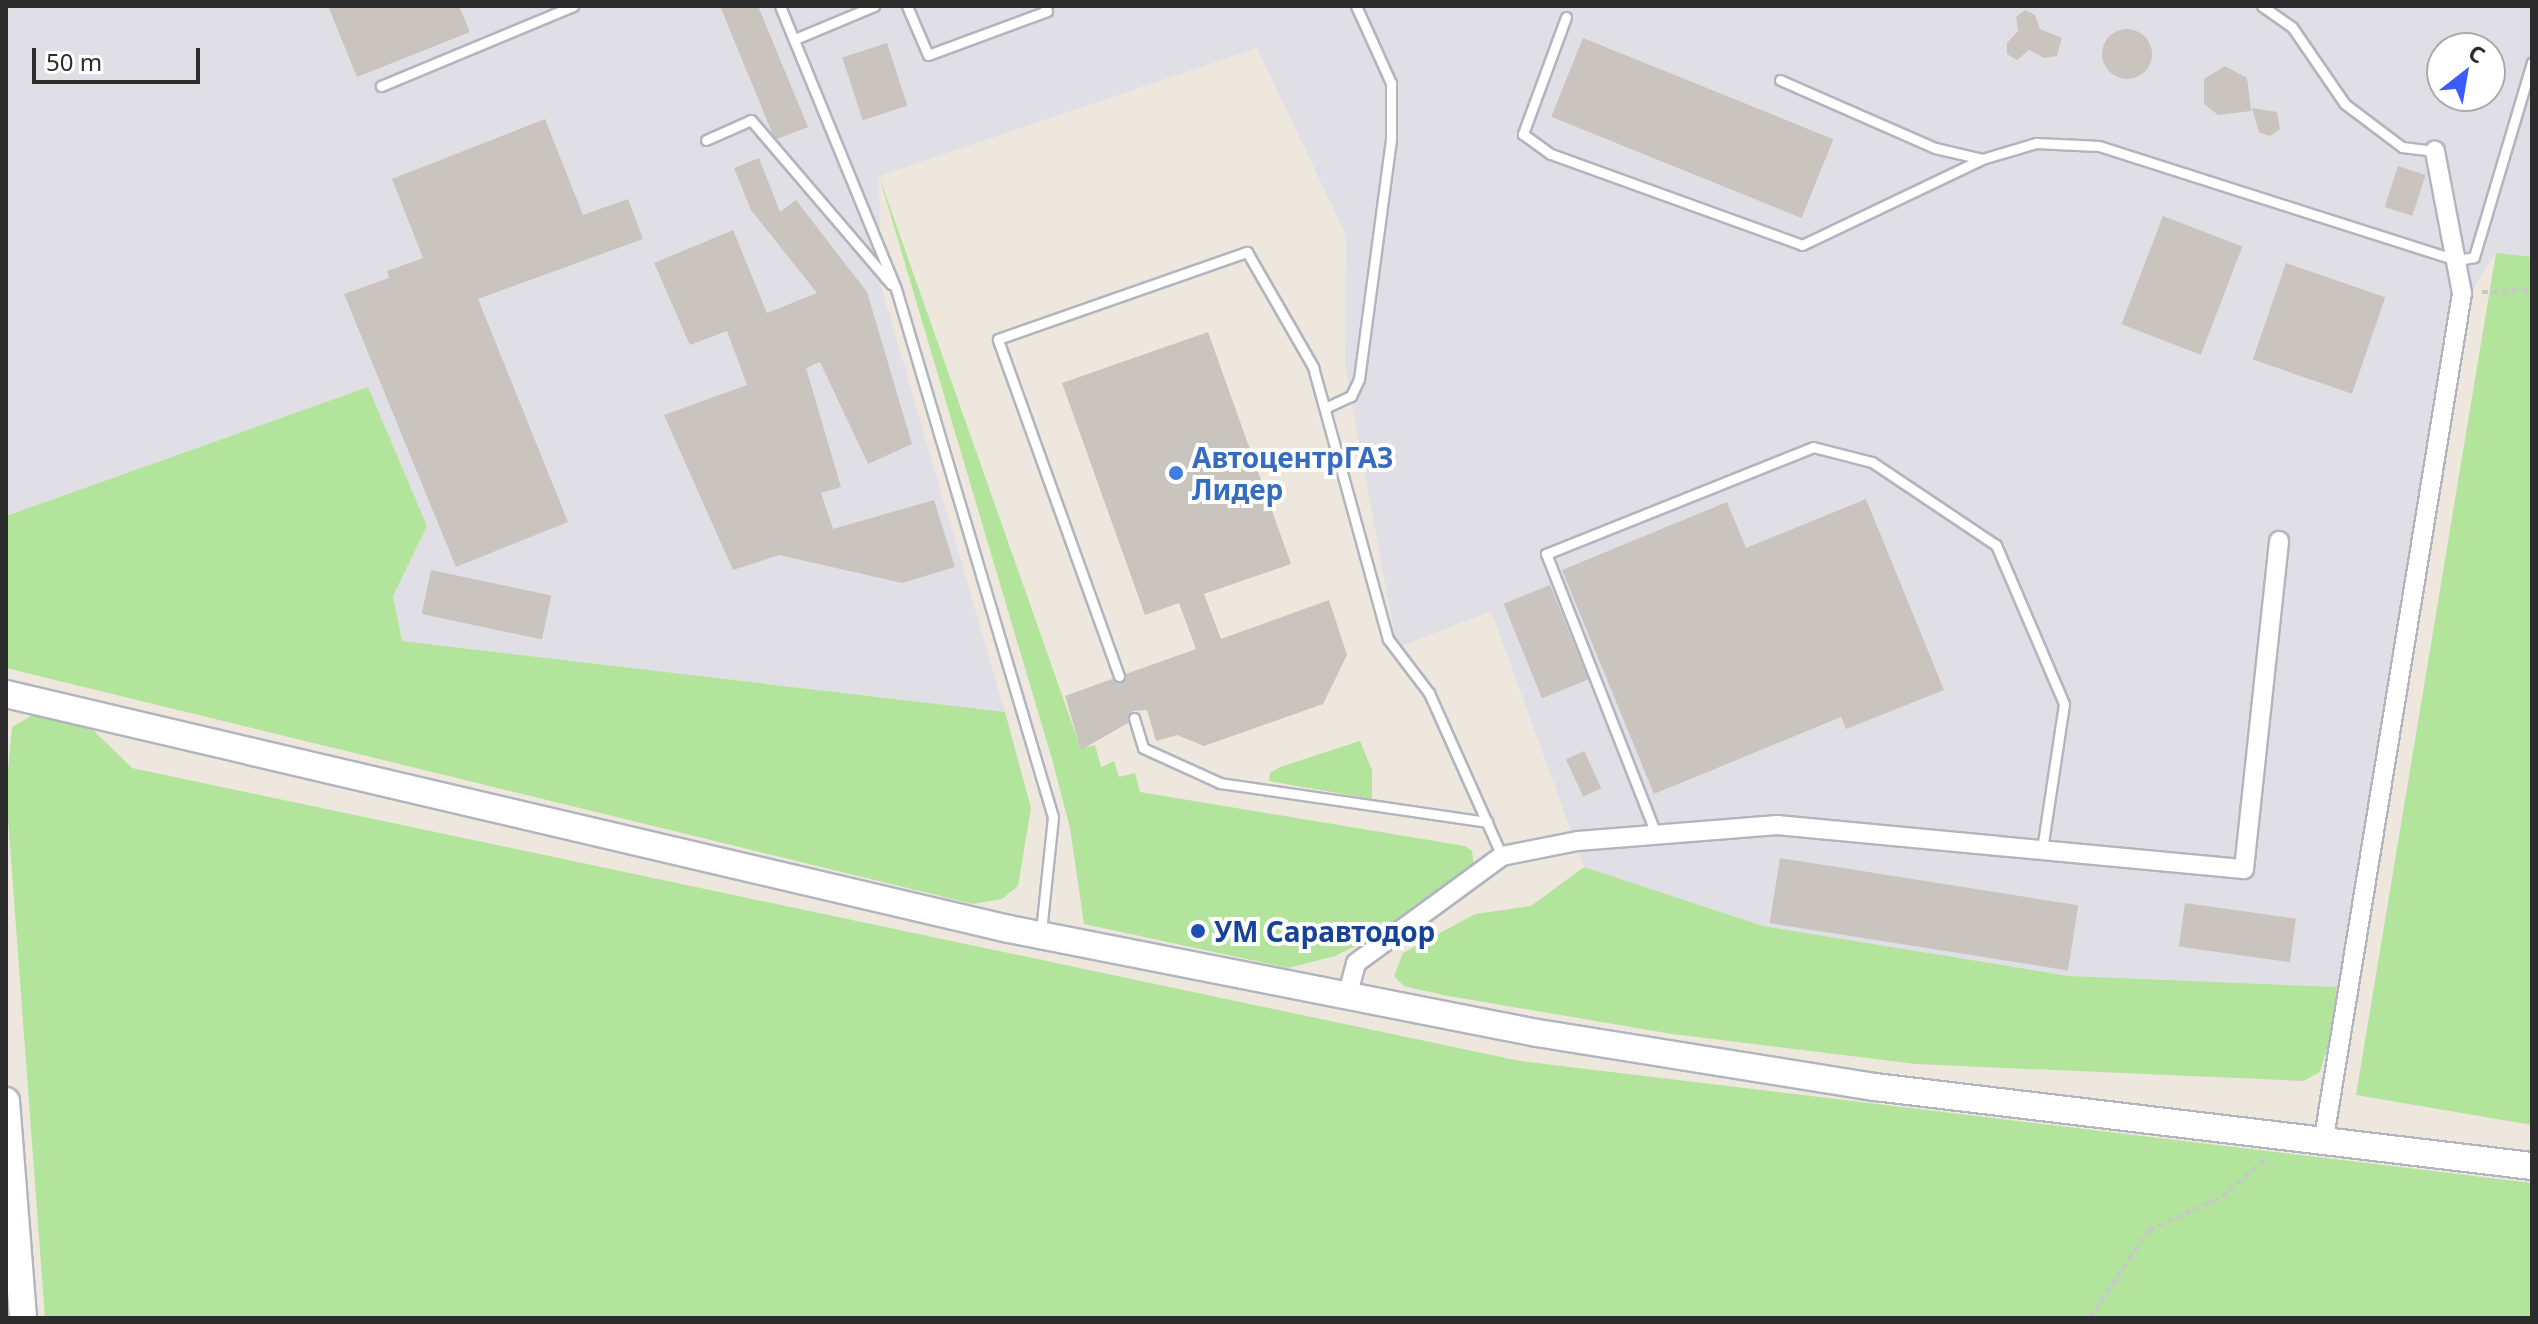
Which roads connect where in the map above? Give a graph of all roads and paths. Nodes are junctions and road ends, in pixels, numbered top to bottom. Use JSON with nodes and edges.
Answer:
{"nodes":[{"id":1,"x":573,"y":6,"type":"edge"},
{"id":2,"x":780,"y":6,"type":"edge"},
{"id":3,"x":874,"y":6,"type":"edge"},
{"id":4,"x":907,"y":6,"type":"edge"},
{"id":5,"x":1045,"y":6,"type":"edge"},
{"id":6,"x":1356,"y":6,"type":"edge"},
{"id":7,"x":2262,"y":6,"type":"edge"},
{"id":8,"x":1566,"y":17,"type":"dead end"},
{"id":9,"x":795,"y":39,"type":"junction"},
{"id":10,"x":2532,"y":62,"type":"edge"},
{"id":11,"x":1780,"y":80,"type":"dead end"},
{"id":12,"x":381,"y":86,"type":"dead end"},
{"id":13,"x":706,"y":140,"type":"dead end"},
{"id":14,"x":2435,"y":151,"type":"joint"},
{"id":15,"x":1982,"y":159,"type":"junction"},
{"id":16,"x":2456,"y":260,"type":"junction"},
{"id":17,"x":896,"y":289,"type":"junction"},
{"id":18,"x":2532,"y":290,"type":"edge"},
{"id":19,"x":2462,"y":293,"type":"junction"},
{"id":20,"x":1325,"y":408,"type":"junction"},
{"id":21,"x":2279,"y":541,"type":"dead end"},
{"id":22,"x":1119,"y":676,"type":"dead end"},
{"id":23,"x":6,"y":694,"type":"edge"},
{"id":24,"x":1134,"y":718,"type":"dead end"},
{"id":25,"x":1487,"y":822,"type":"junction"},
{"id":26,"x":1656,"y":834,"type":"junction"},
{"id":27,"x":2042,"y":850,"type":"junction"},
{"id":28,"x":1502,"y":856,"type":"junction"},
{"id":29,"x":1041,"y":934,"type":"junction"},
{"id":30,"x":1347,"y":997,"type":"junction"},
{"id":31,"x":6,"y":1101,"type":"edge"},
{"id":32,"x":2286,"y":1139,"type":"junction"},
{"id":33,"x":2323,"y":1144,"type":"junction"},
{"id":34,"x":2532,"y":1166,"type":"edge"},
{"id":35,"x":23,"y":1318,"type":"edge"},
{"id":36,"x":2090,"y":1318,"type":"edge"}],
"edges":[{"from":1,"to":12,"type":"lane"},
{"from":2,"to":9,"type":"lane"},
{"from":3,"to":9,"type":"lane"},
{"from":4,"to":5,"type":"lane"},
{"from":6,"to":20,"type":"lane"},
{"from":7,"to":14,"type":"lane"},
{"from":8,"to":15,"type":"lane"},
{"from":9,"to":17,"type":"lane"},
{"from":10,"to":16,"type":"lane"},
{"from":11,"to":15,"type":"lane"},
{"from":13,"to":17,"type":"lane"},
{"from":14,"to":16,"type":"street"},
{"from":15,"to":16,"type":"lane"},
{"from":16,"to":19,"type":"street"},
{"from":17,"to":29,"type":"lane"},
{"from":18,"to":19,"type":"path"},
{"from":19,"to":33,"type":"street"},
{"from":20,"to":22,"type":"lane"},
{"from":20,"to":25,"type":"lane"},
{"from":21,"to":27,"type":"street"},
{"from":23,"to":29,"type":"main road"},
{"from":24,"to":25,"type":"lane"},
{"from":25,"to":28,"type":"lane"},
{"from":26,"to":27,"type":"street"},
{"from":26,"to":27,"type":"lane"},
{"from":26,"to":28,"type":"street"},
{"from":28,"to":30,"type":"street"},
{"from":29,"to":30,"type":"main road"},
{"from":30,"to":32,"type":"main road"},
{"from":31,"to":35,"type":"main road"},
{"from":32,"to":33,"type":"main road"},
{"from":32,"to":36,"type":"path"},
{"from":33,"to":34,"type":"main road"}]}
